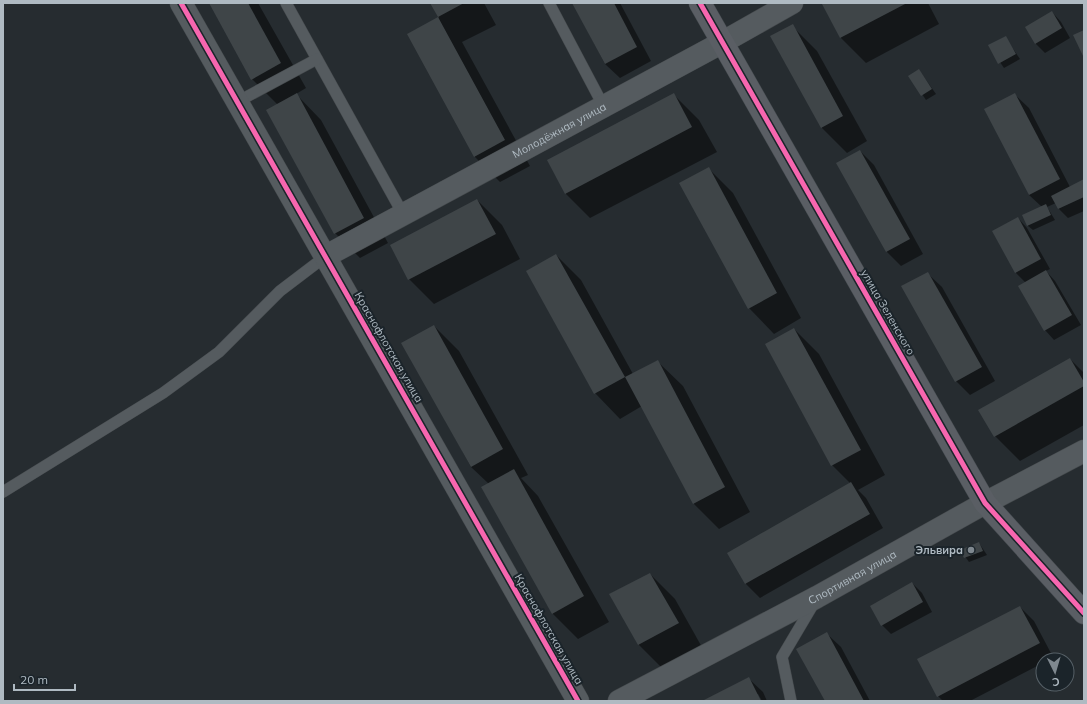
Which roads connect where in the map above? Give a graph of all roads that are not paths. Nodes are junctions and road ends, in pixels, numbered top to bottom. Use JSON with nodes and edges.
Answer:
{"nodes":[{"id":1,"x":181,"y":3,"type":"edge"},
{"id":2,"x":286,"y":3,"type":"edge"},
{"id":3,"x":549,"y":3,"type":"edge"},
{"id":4,"x":700,"y":3,"type":"edge"},
{"id":5,"x":792,"y":3,"type":"edge"},
{"id":6,"x":723,"y":42,"type":"junction"},
{"id":7,"x":317,"y":59,"type":"junction"},
{"id":8,"x":237,"y":102,"type":"junction"},
{"id":9,"x":604,"y":107,"type":"junction"},
{"id":10,"x":403,"y":214,"type":"junction"},
{"id":11,"x":326,"y":256,"type":"junction"},
{"id":12,"x":1084,"y":451,"type":"edge"},
{"id":13,"x":3,"y":492,"type":"edge"},
{"id":14,"x":985,"y":503,"type":"junction"},
{"id":15,"x":817,"y":597,"type":"junction"},
{"id":16,"x":1084,"y":613,"type":"edge"},
{"id":17,"x":578,"y":701,"type":"edge"},
{"id":18,"x":619,"y":701,"type":"edge"},
{"id":19,"x":791,"y":701,"type":"edge"}],
"edges":[{"from":1,"to":8,"type":"street","name":"Краснофлотская улица"},
{"from":2,"to":7,"type":"lane"},
{"from":3,"to":9,"type":"lane"},
{"from":4,"to":6,"type":"street","name":"улица Зеленского"},
{"from":5,"to":6,"type":"street","name":"Молодёжная улица"},
{"from":6,"to":9,"type":"street","name":"Молодёжная улица"},
{"from":6,"to":14,"type":"street","name":"улица Зеленского"},
{"from":7,"to":8,"type":"lane"},
{"from":7,"to":10,"type":"lane"},
{"from":8,"to":11,"type":"street","name":"Краснофлотская улица"},
{"from":9,"to":10,"type":"street","name":"Молодёжная улица"},
{"from":10,"to":11,"type":"street","name":"Молодёжная улица"},
{"from":11,"to":13,"type":"lane"},
{"from":11,"to":17,"type":"street","name":"Краснофлотская улица"},
{"from":12,"to":14,"type":"street","name":"Спортивная улица"},
{"from":14,"to":15,"type":"street","name":"Спортивная улица"},
{"from":14,"to":16,"type":"street","name":"улица Зеленского"},
{"from":15,"to":18,"type":"street","name":"Спортивная улица"},
{"from":15,"to":19,"type":"lane"}]}
